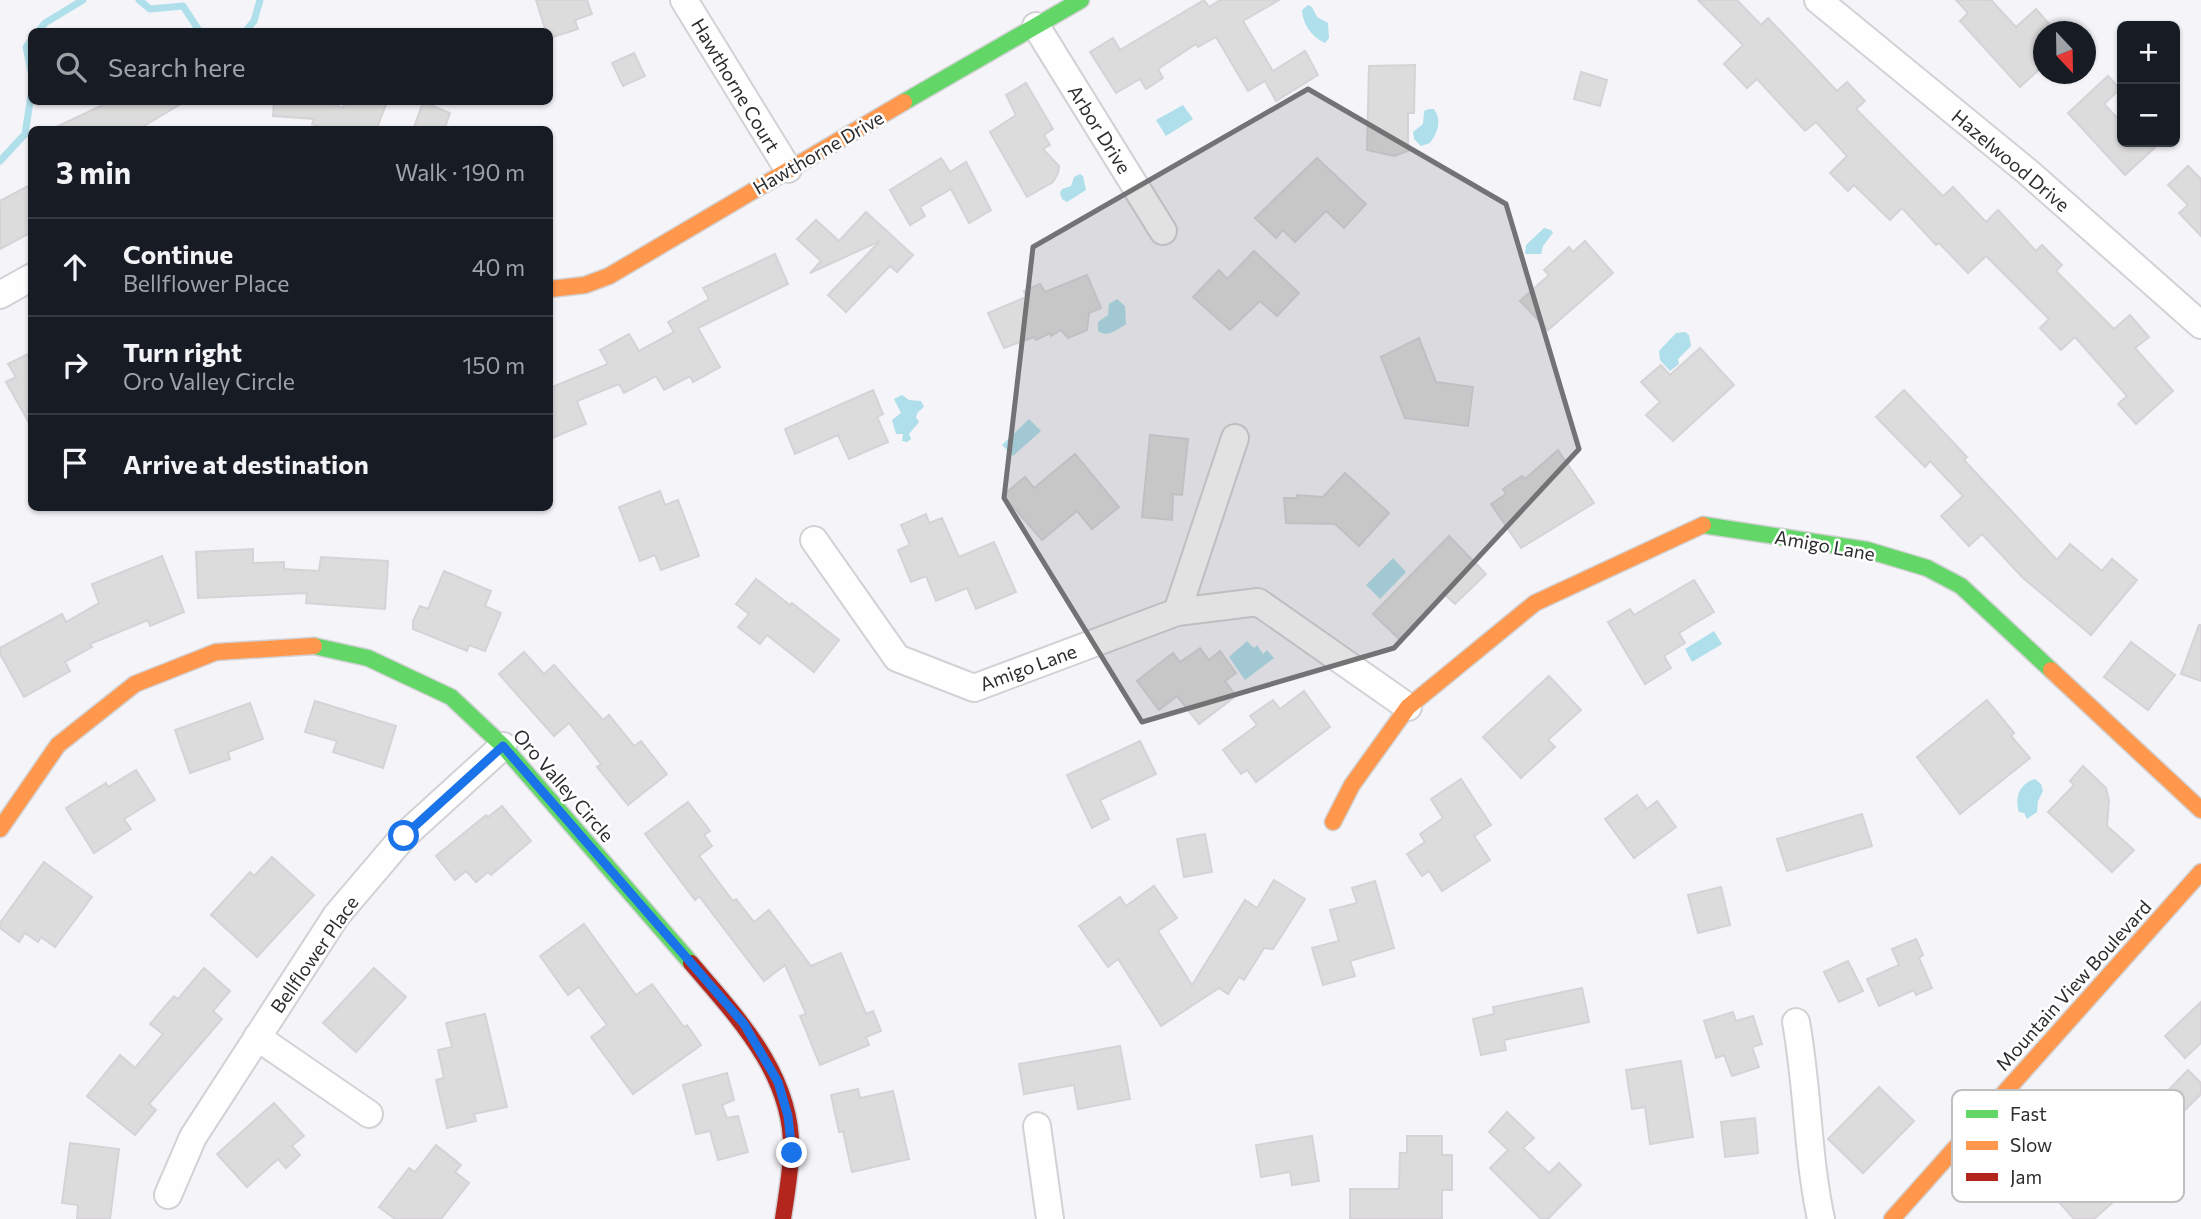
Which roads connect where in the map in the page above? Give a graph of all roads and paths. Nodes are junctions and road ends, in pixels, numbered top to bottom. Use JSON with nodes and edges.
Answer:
{"nodes":[{"id":1,"x":684,"y":0,"type":"edge"},
{"id":2,"x":1082,"y":0,"type":"edge"},
{"id":3,"x":1818,"y":0,"type":"edge"},
{"id":4,"x":1036,"y":26,"type":"junction"},
{"id":5,"x":788,"y":169,"type":"junction"},
{"id":6,"x":1163,"y":231,"type":"dead end"},
{"id":7,"x":28,"y":278,"type":"edge"},
{"id":8,"x":553,"y":289,"type":"edge"},
{"id":9,"x":0,"y":295,"type":"edge"},
{"id":10,"x":2201,"y":325,"type":"edge"},
{"id":11,"x":1236,"y":438,"type":"dead end"},
{"id":12,"x":814,"y":540,"type":"dead end"},
{"id":13,"x":1177,"y":612,"type":"junction"},
{"id":14,"x":1408,"y":707,"type":"junction"},
{"id":15,"x":503,"y":746,"type":"junction"},
{"id":16,"x":2201,"y":810,"type":"edge"},
{"id":17,"x":1333,"y":822,"type":"dead end"},
{"id":18,"x":0,"y":829,"type":"edge"},
{"id":19,"x":2201,"y":872,"type":"edge"},
{"id":20,"x":1796,"y":1022,"type":"dead end"},
{"id":21,"x":257,"y":1037,"type":"junction"},
{"id":22,"x":2007,"y":1090,"type":"edge"},
{"id":23,"x":369,"y":1114,"type":"dead end"},
{"id":24,"x":1037,"y":1126,"type":"dead end"},
{"id":25,"x":1952,"y":1152,"type":"edge"},
{"id":26,"x":168,"y":1195,"type":"dead end"},
{"id":27,"x":783,"y":1219,"type":"edge"},
{"id":28,"x":1050,"y":1219,"type":"edge"},
{"id":29,"x":1821,"y":1219,"type":"edge"},
{"id":30,"x":1892,"y":1219,"type":"edge"}],
"edges":[{"from":1,"to":5,"type":"street","name":"Hawthorne Court"},
{"from":2,"to":4,"type":"street","name":"Hawthorne Drive"},
{"from":3,"to":10,"type":"street","name":"Hazelwood Drive"},
{"from":4,"to":5,"type":"street","name":"Hawthorne Drive"},
{"from":4,"to":6,"type":"street","name":"Arbor Drive"},
{"from":5,"to":8,"type":"street","name":"Hawthorne Drive"},
{"from":7,"to":9,"type":"street"},
{"from":11,"to":13,"type":"street"},
{"from":12,"to":13,"type":"street","name":"Amigo Lane"},
{"from":13,"to":14,"type":"street","name":"Amigo Lane"},
{"from":14,"to":16,"type":"street","name":"Amigo Lane"},
{"from":14,"to":17,"type":"street","name":"Amigo Lane"},
{"from":15,"to":18,"type":"street","name":"Oro Valley Circle"},
{"from":15,"to":21,"type":"street","name":"Bellflower Place"},
{"from":15,"to":27,"type":"street","name":"Oro Valley Circle"},
{"from":19,"to":22,"type":"street","name":"Mountain View Boulevard"},
{"from":20,"to":29,"type":"street"},
{"from":21,"to":23,"type":"street"},
{"from":21,"to":26,"type":"street","name":"Bellflower Place"},
{"from":24,"to":28,"type":"street"},
{"from":25,"to":30,"type":"street","name":"Mountain View Boulevard"}]}
